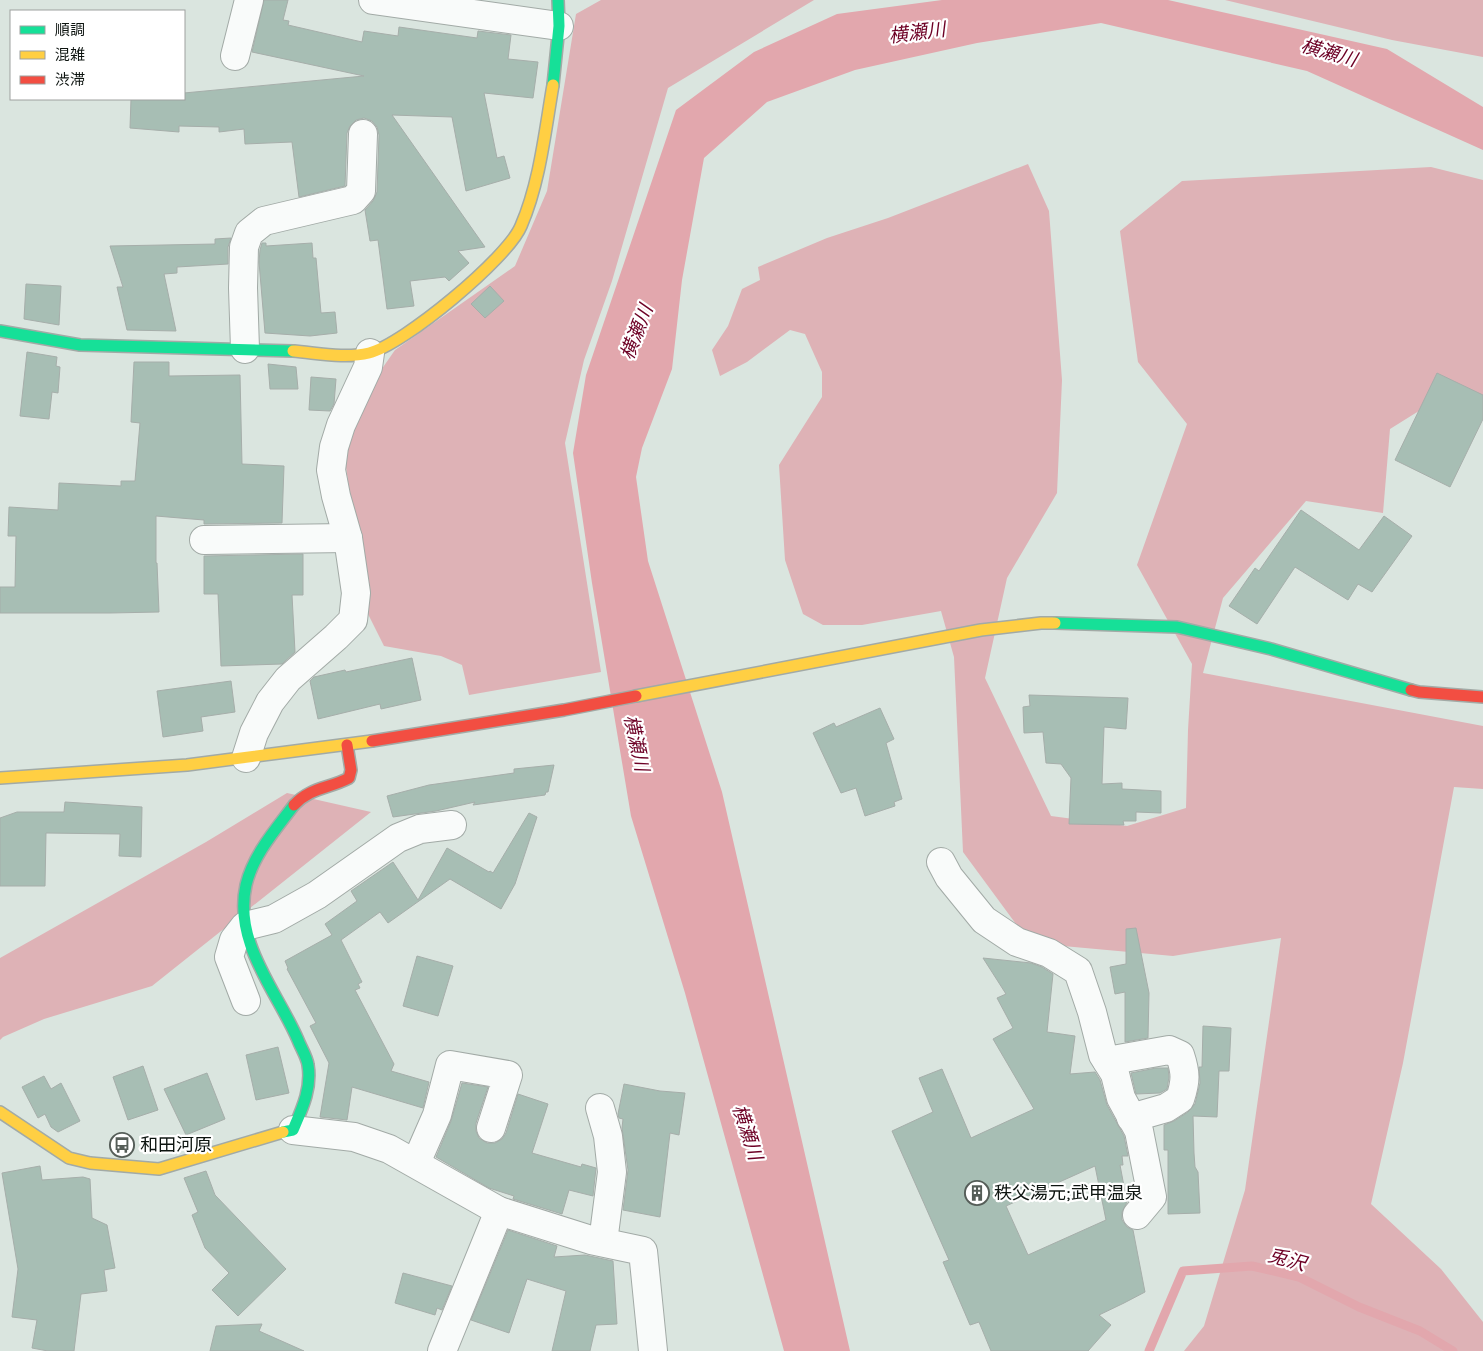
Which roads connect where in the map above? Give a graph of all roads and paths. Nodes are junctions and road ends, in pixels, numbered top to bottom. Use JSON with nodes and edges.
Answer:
{"nodes":[{"id":1,"x":249,"y":0,"type":"edge"},
{"id":2,"x":373,"y":0,"type":"edge"},
{"id":3,"x":558,"y":13,"type":"edge"},
{"id":4,"x":235,"y":56,"type":"dead end"},
{"id":5,"x":363,"y":134,"type":"dead end"},
{"id":6,"x":0,"y":330,"type":"edge"},
{"id":7,"x":245,"y":348,"type":"junction"},
{"id":8,"x":370,"y":353,"type":"junction"},
{"id":9,"x":348,"y":538,"type":"junction"},
{"id":10,"x":204,"y":540,"type":"dead end"},
{"id":11,"x":1483,"y":696,"type":"edge"},
{"id":12,"x":347,"y":746,"type":"junction"},
{"id":13,"x":246,"y":758,"type":"junction"},
{"id":14,"x":0,"y":778,"type":"edge"},
{"id":15,"x":452,"y":825,"type":"dead end"},
{"id":16,"x":942,"y":862,"type":"dead end"},
{"id":17,"x":245,"y":926,"type":"junction"},
{"id":18,"x":246,"y":1001,"type":"dead end"},
{"id":19,"x":1107,"y":1061,"type":"junction"},
{"id":20,"x":600,"y":1108,"type":"dead end"},
{"id":21,"x":0,"y":1112,"type":"edge"},
{"id":22,"x":1131,"y":1118,"type":"junction"},
{"id":23,"x":491,"y":1128,"type":"dead end"},
{"id":24,"x":293,"y":1130,"type":"junction"},
{"id":25,"x":416,"y":1163,"type":"junction"},
{"id":26,"x":499,"y":1211,"type":"junction"},
{"id":27,"x":1138,"y":1215,"type":"dead end"},
{"id":28,"x":603,"y":1242,"type":"junction"},
{"id":29,"x":442,"y":1351,"type":"edge"},
{"id":30,"x":653,"y":1351,"type":"edge"}],
"edges":[{"from":1,"to":4,"type":"street"},
{"from":2,"to":3,"type":"street"},
{"from":3,"to":8,"type":"street"},
{"from":5,"to":7,"type":"street"},
{"from":6,"to":7,"type":"street"},
{"from":7,"to":8,"type":"street"},
{"from":8,"to":9,"type":"street"},
{"from":9,"to":10,"type":"street"},
{"from":9,"to":13,"type":"street"},
{"from":11,"to":12,"type":"street"},
{"from":12,"to":13,"type":"street"},
{"from":12,"to":17,"type":"street"},
{"from":13,"to":14,"type":"street"},
{"from":15,"to":17,"type":"street"},
{"from":16,"to":19,"type":"street"},
{"from":17,"to":18,"type":"street"},
{"from":17,"to":24,"type":"street"},
{"from":19,"to":22,"type":"street"},
{"from":19,"to":22,"type":"street"},
{"from":20,"to":28,"type":"street"},
{"from":21,"to":24,"type":"street"},
{"from":22,"to":27,"type":"street"},
{"from":23,"to":25,"type":"street"},
{"from":24,"to":25,"type":"street"},
{"from":25,"to":26,"type":"street"},
{"from":26,"to":28,"type":"street"},
{"from":26,"to":29,"type":"street"},
{"from":28,"to":30,"type":"street"}]}
